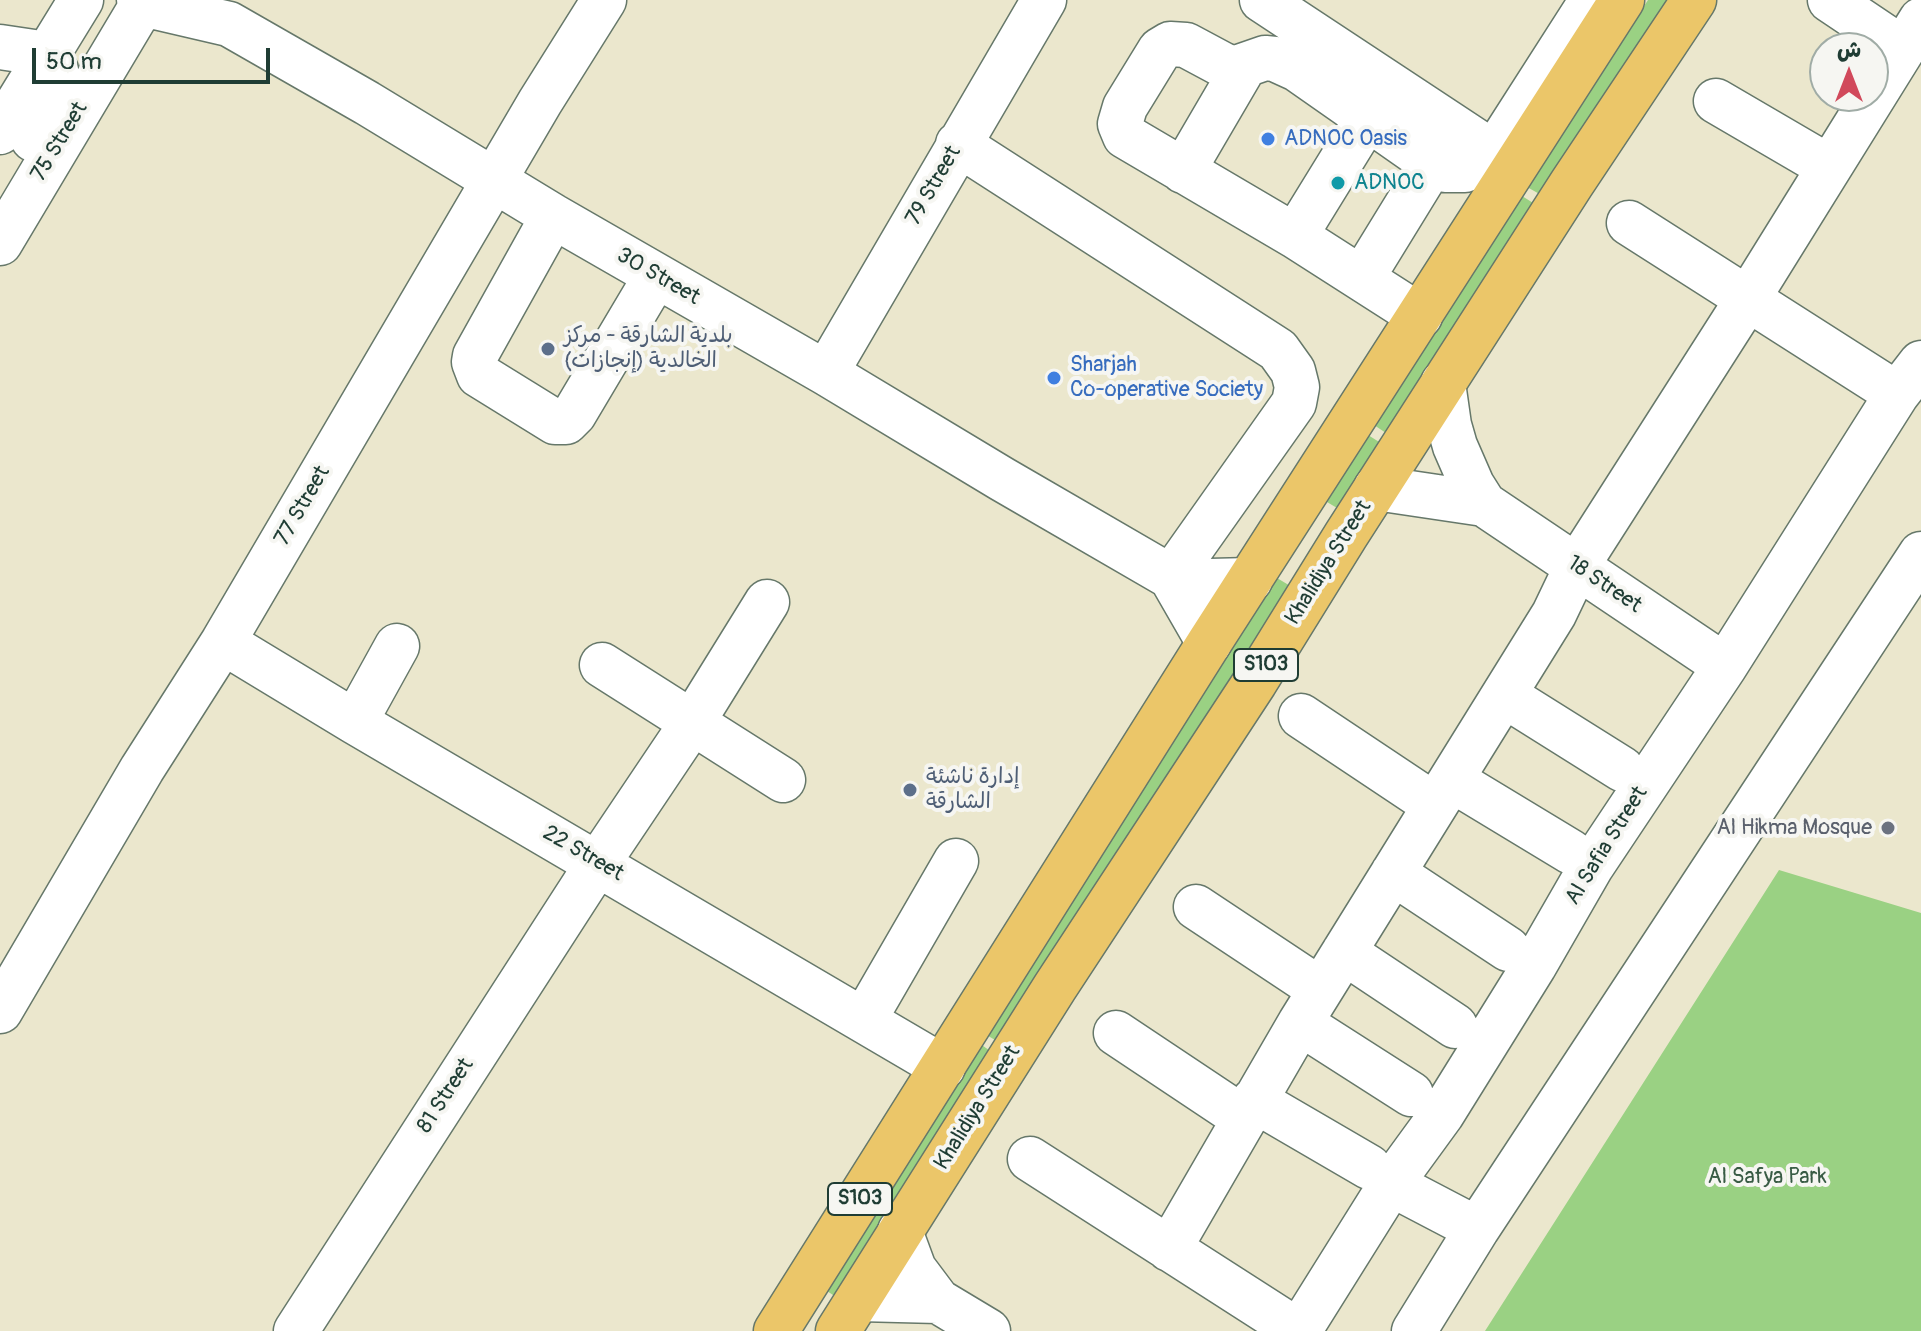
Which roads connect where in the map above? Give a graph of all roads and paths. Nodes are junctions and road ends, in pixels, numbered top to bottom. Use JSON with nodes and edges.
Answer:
{"nodes":[{"id":1,"x":81,"y":0,"type":"edge"},
{"id":2,"x":604,"y":0,"type":"edge"},
{"id":3,"x":1044,"y":0,"type":"edge"},
{"id":4,"x":1262,"y":0,"type":"edge"},
{"id":5,"x":1592,"y":0,"type":"edge"},
{"id":6,"x":1622,"y":0,"type":"edge"},
{"id":7,"x":1694,"y":0,"type":"edge"},
{"id":8,"x":1830,"y":0,"type":"edge"},
{"id":9,"x":142,"y":1,"type":"edge"},
{"id":10,"x":218,"y":12,"type":"edge"},
{"id":11,"x":0,"y":47,"type":"edge"},
{"id":12,"x":1910,"y":53,"type":"edge"},
{"id":13,"x":47,"y":54,"type":"junction"},
{"id":14,"x":1245,"y":65,"type":"junction"},
{"id":15,"x":1716,"y":101,"type":"dead end"},
{"id":16,"x":5,"y":107,"type":"edge"},
{"id":17,"x":1367,"y":119,"type":"junction"},
{"id":18,"x":958,"y":144,"type":"junction"},
{"id":19,"x":1494,"y":153,"type":"junction"},
{"id":20,"x":1432,"y":164,"type":"junction"},
{"id":21,"x":1829,"y":167,"type":"junction"},
{"id":22,"x":1183,"y":171,"type":"junction"},
{"id":23,"x":493,"y":180,"type":"junction"},
{"id":24,"x":32,"y":190,"type":"junction"},
{"id":25,"x":553,"y":216,"type":"junction"},
{"id":26,"x":1629,"y":223,"type":"dead end"},
{"id":27,"x":1295,"y":236,"type":"junction"},
{"id":28,"x":0,"y":243,"type":"edge"},
{"id":29,"x":656,"y":276,"type":"junction"},
{"id":30,"x":1362,"y":278,"type":"junction"},
{"id":31,"x":1747,"y":300,"type":"junction"},
{"id":32,"x":1420,"y":316,"type":"junction"},
{"id":33,"x":826,"y":373,"type":"junction"},
{"id":34,"x":1909,"y":379,"type":"edge"},
{"id":35,"x":1443,"y":383,"type":"junction"},
{"id":36,"x":1376,"y":488,"type":"junction"},
{"id":37,"x":1484,"y":504,"type":"junction"},
{"id":38,"x":1921,"y":554,"type":"edge"},
{"id":39,"x":1577,"y":566,"type":"junction"},
{"id":40,"x":1159,"y":570,"type":"junction"},
{"id":41,"x":1250,"y":580,"type":"junction"},
{"id":42,"x":767,"y":602,"type":"dead end"},
{"id":43,"x":223,"y":642,"type":"junction"},
{"id":44,"x":1209,"y":643,"type":"junction"},
{"id":45,"x":397,"y":646,"type":"dead end"},
{"id":46,"x":602,"y":665,"type":"dead end"},
{"id":47,"x":1725,"y":666,"type":"junction"},
{"id":48,"x":1504,"y":695,"type":"junction"},
{"id":49,"x":1301,"y":716,"type":"dead end"},
{"id":50,"x":355,"y":722,"type":"junction"},
{"id":51,"x":692,"y":723,"type":"junction"},
{"id":52,"x":1622,"y":769,"type":"dead end"},
{"id":53,"x":783,"y":780,"type":"dead end"},
{"id":54,"x":1438,"y":789,"type":"junction"},
{"id":55,"x":1571,"y":852,"type":"dead end"},
{"id":56,"x":956,"y":861,"type":"dead end"},
{"id":57,"x":598,"y":863,"type":"junction"},
{"id":58,"x":1393,"y":873,"type":"junction"},
{"id":59,"x":1196,"y":907,"type":"dead end"},
{"id":60,"x":1508,"y":949,"type":"dead end"},
{"id":61,"x":1344,"y":952,"type":"junction"},
{"id":62,"x":1304,"y":1003,"type":"junction"},
{"id":63,"x":0,"y":1011,"type":"edge"},
{"id":64,"x":864,"y":1020,"type":"junction"},
{"id":65,"x":1455,"y":1026,"type":"dead end"},
{"id":66,"x":1116,"y":1033,"type":"dead end"},
{"id":67,"x":943,"y":1067,"type":"junction"},
{"id":68,"x":1411,"y":1094,"type":"dead end"},
{"id":69,"x":1242,"y":1104,"type":"junction"},
{"id":70,"x":1030,"y":1159,"type":"dead end"},
{"id":71,"x":1380,"y":1175,"type":"junction"},
{"id":72,"x":1477,"y":1229,"type":"junction"},
{"id":73,"x":900,"y":1231,"type":"junction"},
{"id":74,"x":1163,"y":1245,"type":"junction"},
{"id":75,"x":938,"y":1301,"type":"junction"},
{"id":76,"x":848,"y":1315,"type":"edge"},
{"id":77,"x":296,"y":1331,"type":"edge"},
{"id":78,"x":776,"y":1331,"type":"edge"},
{"id":79,"x":988,"y":1331,"type":"edge"},
{"id":80,"x":1298,"y":1331,"type":"edge"},
{"id":81,"x":1414,"y":1331,"type":"edge"}],
"edges":[{"from":1,"to":13,"type":"street"},
{"from":2,"to":23,"type":"street","name":"77 Street"},
{"from":3,"to":18,"type":"street","name":"79 Street"},
{"from":4,"to":19,"type":"street"},
{"from":5,"to":19,"type":"street"},
{"from":6,"to":32,"type":"main road","number":"S103"},
{"from":7,"to":35,"type":"main road","name":"Khalidiya Street","number":"S103"},
{"from":8,"to":12,"type":"street"},
{"from":9,"to":10,"type":"street","name":"30 Street"},
{"from":9,"to":24,"type":"street","name":"75 Street"},
{"from":10,"to":23,"type":"street","name":"30 Street"},
{"from":11,"to":13,"type":"street"},
{"from":12,"to":21,"type":"street"},
{"from":13,"to":16,"type":"street"},
{"from":13,"to":24,"type":"street"},
{"from":14,"to":17,"type":"street"},
{"from":14,"to":22,"type":"street"},
{"from":14,"to":22,"type":"street"},
{"from":15,"to":21,"type":"street"},
{"from":17,"to":20,"type":"street"},
{"from":17,"to":27,"type":"street"},
{"from":18,"to":33,"type":"street","name":"79 Street"},
{"from":18,"to":40,"type":"street"},
{"from":19,"to":20,"type":"street"},
{"from":20,"to":30,"type":"street"},
{"from":21,"to":31,"type":"street"},
{"from":22,"to":27,"type":"street"},
{"from":23,"to":25,"type":"street","name":"30 Street"},
{"from":23,"to":43,"type":"street","name":"77 Street"},
{"from":24,"to":28,"type":"street","name":"75 Street"},
{"from":25,"to":29,"type":"street","name":"30 Street"},
{"from":25,"to":29,"type":"street"},
{"from":26,"to":31,"type":"street"},
{"from":27,"to":30,"type":"street"},
{"from":29,"to":33,"type":"street","name":"30 Street"},
{"from":30,"to":32,"type":"street"},
{"from":31,"to":34,"type":"street"},
{"from":31,"to":39,"type":"street"},
{"from":32,"to":41,"type":"main road","number":"S103"},
{"from":33,"to":40,"type":"street","name":"30 Street"},
{"from":34,"to":47,"type":"street","name":"Al Safia Street"},
{"from":35,"to":36,"type":"main road","name":"Khalidiya Street","number":"S103"},
{"from":35,"to":37,"type":"street","name":"18 Street"},
{"from":36,"to":37,"type":"street","name":"18 Street"},
{"from":36,"to":73,"type":"main road","name":"Khalidiya Street","number":"S103"},
{"from":37,"to":39,"type":"street","name":"18 Street"},
{"from":38,"to":72,"type":"street"},
{"from":39,"to":47,"type":"street","name":"18 Street"},
{"from":39,"to":48,"type":"street"},
{"from":39,"to":54,"type":"street"},
{"from":40,"to":41,"type":"street","name":"30 Street"},
{"from":40,"to":44,"type":"street","name":"30 Street"},
{"from":41,"to":44,"type":"main road","number":"S103"},
{"from":42,"to":51,"type":"street","name":"81 Street"},
{"from":43,"to":50,"type":"street","name":"22 Street"},
{"from":43,"to":63,"type":"street","name":"77 Street"},
{"from":44,"to":67,"type":"main road","number":"S103"},
{"from":45,"to":50,"type":"street"},
{"from":46,"to":51,"type":"street"},
{"from":47,"to":71,"type":"street","name":"Al Safia Street"},
{"from":48,"to":52,"type":"street"},
{"from":48,"to":54,"type":"street"},
{"from":49,"to":54,"type":"street"},
{"from":50,"to":57,"type":"street","name":"22 Street"},
{"from":51,"to":53,"type":"street"},
{"from":51,"to":57,"type":"street","name":"81 Street"},
{"from":54,"to":55,"type":"street"},
{"from":54,"to":58,"type":"street"},
{"from":54,"to":62,"type":"street"},
{"from":56,"to":64,"type":"street"},
{"from":57,"to":64,"type":"street","name":"22 Street"},
{"from":57,"to":77,"type":"street","name":"81 Street"},
{"from":58,"to":60,"type":"street"},
{"from":58,"to":61,"type":"street"},
{"from":59,"to":62,"type":"street"},
{"from":61,"to":62,"type":"street"},
{"from":61,"to":65,"type":"street"},
{"from":62,"to":68,"type":"street"},
{"from":62,"to":69,"type":"street"},
{"from":64,"to":67,"type":"street","name":"22 Street"},
{"from":66,"to":69,"type":"street"},
{"from":67,"to":78,"type":"main road","number":"S103"},
{"from":69,"to":71,"type":"street"},
{"from":69,"to":74,"type":"street"},
{"from":70,"to":74,"type":"street"},
{"from":71,"to":72,"type":"street"},
{"from":71,"to":80,"type":"street","name":"Al Safia Street"},
{"from":72,"to":81,"type":"street"},
{"from":73,"to":75,"type":"street"},
{"from":73,"to":76,"type":"main road","name":"Khalidiya Street","number":"S103"},
{"from":74,"to":80,"type":"street"},
{"from":75,"to":76,"type":"street"},
{"from":75,"to":79,"type":"street"}]}
